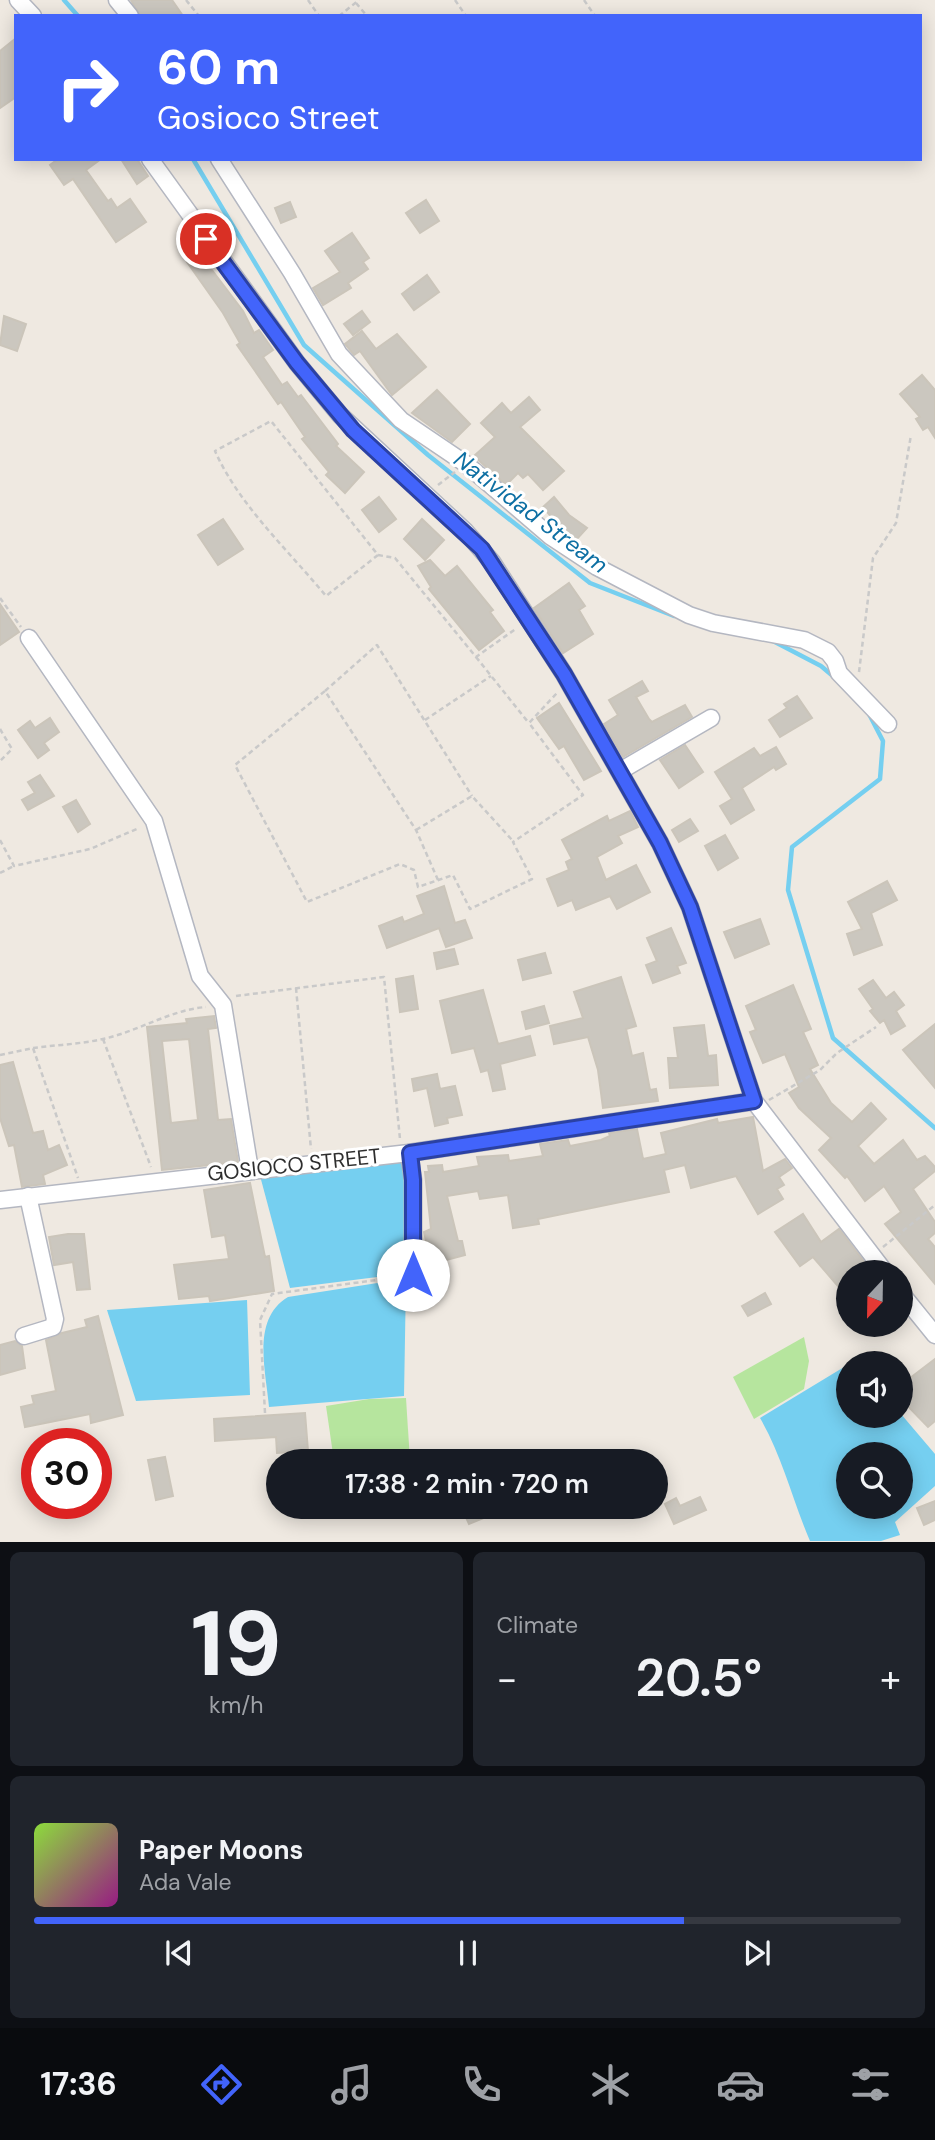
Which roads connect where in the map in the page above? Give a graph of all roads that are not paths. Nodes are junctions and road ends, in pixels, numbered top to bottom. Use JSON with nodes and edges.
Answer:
{"nodes":[{"id":1,"x":18,"y":0,"type":"edge"},
{"id":2,"x":117,"y":0,"type":"edge"},
{"id":3,"x":31,"y":14,"type":"edge"},
{"id":4,"x":129,"y":14,"type":"edge"},
{"id":5,"x":151,"y":161,"type":"edge"},
{"id":6,"x":220,"y":161,"type":"edge"},
{"id":7,"x":29,"y":638,"type":"road end"},
{"id":8,"x":711,"y":718,"type":"dead end"},
{"id":9,"x":888,"y":724,"type":"dead end"},
{"id":10,"x":620,"y":771,"type":"junction"},
{"id":11,"x":756,"y":1103,"type":"junction"},
{"id":12,"x":405,"y":1151,"type":"junction"},
{"id":13,"x":250,"y":1170,"type":"junction"},
{"id":14,"x":28,"y":1196,"type":"junction"},
{"id":15,"x":0,"y":1200,"type":"edge"},
{"id":16,"x":876,"y":1260,"type":"edge"},
{"id":17,"x":413,"y":1275,"type":"road end"},
{"id":18,"x":914,"y":1309,"type":"edge"},
{"id":19,"x":935,"y":1335,"type":"edge"},
{"id":20,"x":24,"y":1336,"type":"dead end"}],
"edges":[{"from":1,"to":3,"type":"street"},
{"from":2,"to":4,"type":"street"},
{"from":5,"to":10,"type":"street"},
{"from":6,"to":9,"type":"street"},
{"from":7,"to":13,"type":"street"},
{"from":8,"to":10,"type":"street"},
{"from":10,"to":11,"type":"street"},
{"from":11,"to":12,"type":"street","name":"GOSIOCO STREET"},
{"from":11,"to":16,"type":"street"},
{"from":12,"to":13,"type":"street","name":"GOSIOCO STREET"},
{"from":12,"to":17,"type":"street"},
{"from":13,"to":14,"type":"street","name":"GOSIOCO STREET"},
{"from":14,"to":15,"type":"street","name":"GOSIOCO STREET"},
{"from":14,"to":20,"type":"street"},
{"from":18,"to":19,"type":"street"}]}
